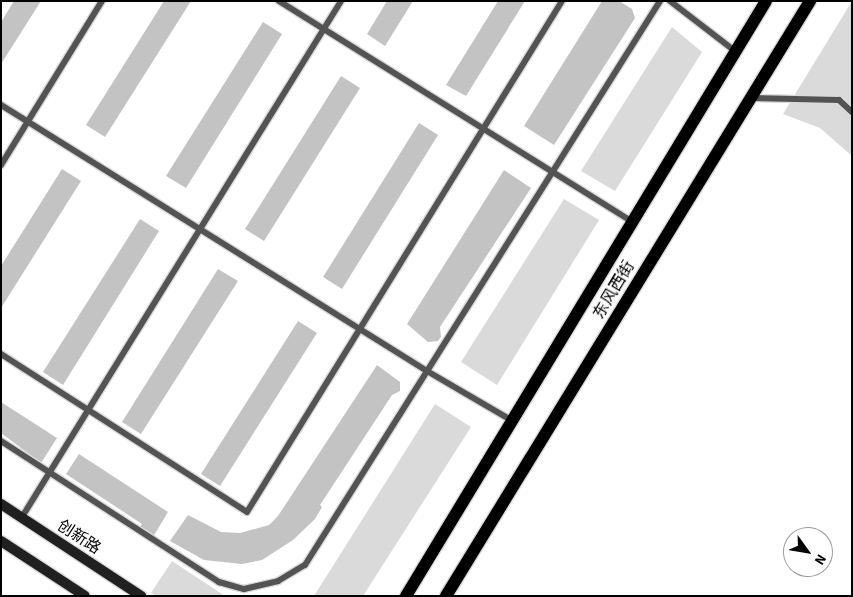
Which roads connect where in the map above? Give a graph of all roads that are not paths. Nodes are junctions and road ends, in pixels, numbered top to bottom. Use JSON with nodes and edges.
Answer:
{"nodes":[{"id":1,"x":102,"y":1,"type":"edge"},
{"id":2,"x":279,"y":1,"type":"edge"},
{"id":3,"x":340,"y":1,"type":"edge"},
{"id":4,"x":562,"y":1,"type":"edge"},
{"id":5,"x":660,"y":1,"type":"edge"},
{"id":6,"x":670,"y":1,"type":"edge"},
{"id":7,"x":766,"y":1,"type":"edge"},
{"id":8,"x":810,"y":1,"type":"edge"},
{"id":9,"x":324,"y":29,"type":"junction"},
{"id":10,"x":735,"y":51,"type":"junction"},
{"id":11,"x":750,"y":98,"type":"junction"},
{"id":12,"x":1,"y":106,"type":"edge"},
{"id":13,"x":852,"y":112,"type":"edge"},
{"id":14,"x":28,"y":122,"type":"junction"},
{"id":15,"x":484,"y":129,"type":"junction"},
{"id":16,"x":1,"y":164,"type":"edge"},
{"id":17,"x":552,"y":172,"type":"junction"},
{"id":18,"x":631,"y":221,"type":"junction"},
{"id":19,"x":200,"y":229,"type":"junction"},
{"id":20,"x":360,"y":329,"type":"junction"},
{"id":21,"x":1,"y":354,"type":"edge"},
{"id":22,"x":427,"y":371,"type":"junction"},
{"id":23,"x":88,"y":410,"type":"junction"},
{"id":24,"x":511,"y":420,"type":"junction"},
{"id":25,"x":1,"y":442,"type":"edge"},
{"id":26,"x":49,"y":473,"type":"junction"},
{"id":27,"x":1,"y":504,"type":"edge"},
{"id":28,"x":22,"y":517,"type":"junction"},
{"id":29,"x":1,"y":541,"type":"edge"},
{"id":30,"x":85,"y":596,"type":"edge"},
{"id":31,"x":141,"y":596,"type":"edge"},
{"id":32,"x":406,"y":596,"type":"edge"},
{"id":33,"x":446,"y":596,"type":"edge"}],
"edges":[{"from":1,"to":14,"type":"lane"},
{"from":2,"to":9,"type":"lane"},
{"from":3,"to":9,"type":"lane"},
{"from":4,"to":15,"type":"lane"},
{"from":5,"to":17,"type":"lane"},
{"from":6,"to":10,"type":"lane"},
{"from":7,"to":10,"type":"main road","name":"东风西街"},
{"from":8,"to":11,"type":"main road","name":"东风西街"},
{"from":9,"to":15,"type":"lane"},
{"from":9,"to":19,"type":"lane"},
{"from":10,"to":18,"type":"main road","name":"东风西街"},
{"from":11,"to":13,"type":"lane"},
{"from":11,"to":33,"type":"main road","name":"东风西街"},
{"from":12,"to":14,"type":"lane"},
{"from":14,"to":16,"type":"lane"},
{"from":14,"to":19,"type":"lane"},
{"from":15,"to":17,"type":"lane"},
{"from":15,"to":20,"type":"lane"},
{"from":17,"to":18,"type":"lane"},
{"from":17,"to":22,"type":"lane"},
{"from":18,"to":24,"type":"main road","name":"东风西街"},
{"from":19,"to":20,"type":"lane"},
{"from":19,"to":23,"type":"lane"},
{"from":20,"to":22,"type":"lane"},
{"from":20,"to":23,"type":"lane"},
{"from":21,"to":23,"type":"lane"},
{"from":22,"to":24,"type":"lane"},
{"from":22,"to":26,"type":"lane"},
{"from":23,"to":26,"type":"lane"},
{"from":24,"to":32,"type":"main road","name":"东风西街"},
{"from":25,"to":26,"type":"lane"},
{"from":26,"to":28,"type":"lane"},
{"from":27,"to":28,"type":"main road","name":"创新路"},
{"from":28,"to":31,"type":"main road","name":"创新路"},
{"from":29,"to":30,"type":"main road"}]}
